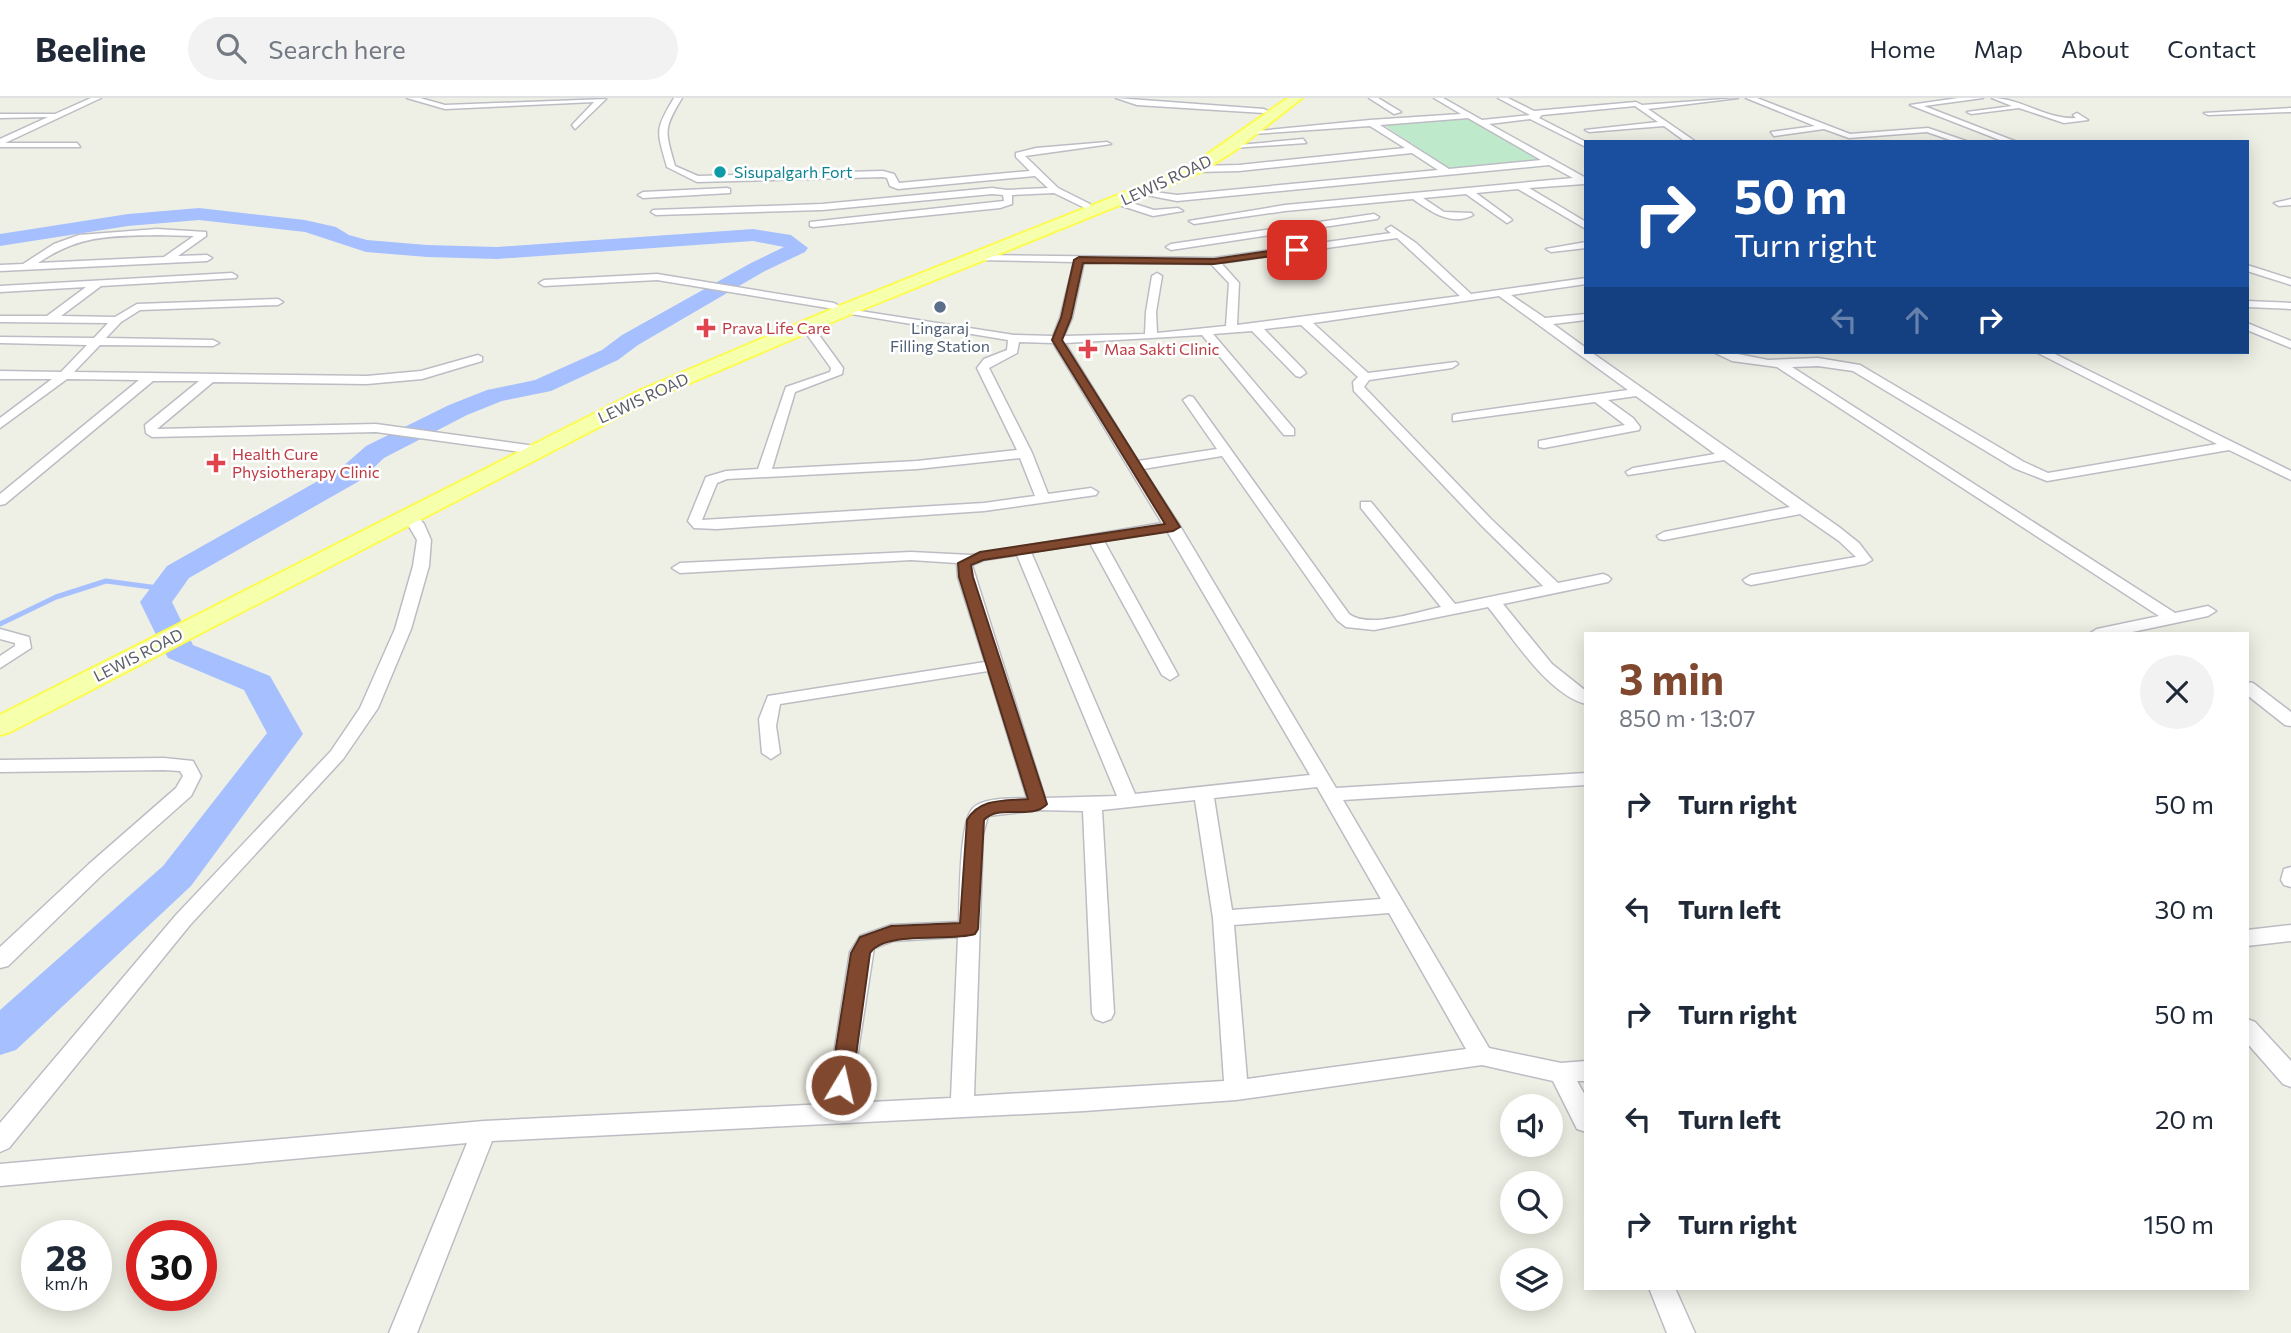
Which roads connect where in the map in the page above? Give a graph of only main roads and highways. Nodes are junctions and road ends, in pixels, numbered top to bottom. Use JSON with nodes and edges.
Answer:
{"nodes":[{"id":1,"x":1283,"y":98,"type":"edge"},
{"id":2,"x":1296,"y":98,"type":"edge"},
{"id":3,"x":917,"y":277,"type":"junction"},
{"id":4,"x":840,"y":308,"type":"junction"},
{"id":5,"x":390,"y":520,"type":"junction"},
{"id":6,"x":0,"y":709,"type":"edge"},
{"id":7,"x":0,"y":726,"type":"edge"}],
"edges":[{"from":1,"to":3,"type":"main road","name":"LEWIS ROAD"},
{"from":2,"to":3,"type":"main road","name":"LEWIS ROAD"},
{"from":3,"to":4,"type":"main road","name":"LEWIS ROAD"},
{"from":4,"to":5,"type":"main road","name":"LEWIS ROAD"},
{"from":4,"to":5,"type":"main road","name":"LEWIS ROAD"},
{"from":5,"to":6,"type":"main road","name":"LEWIS ROAD"},
{"from":5,"to":7,"type":"main road","name":"LEWIS ROAD"}]}
